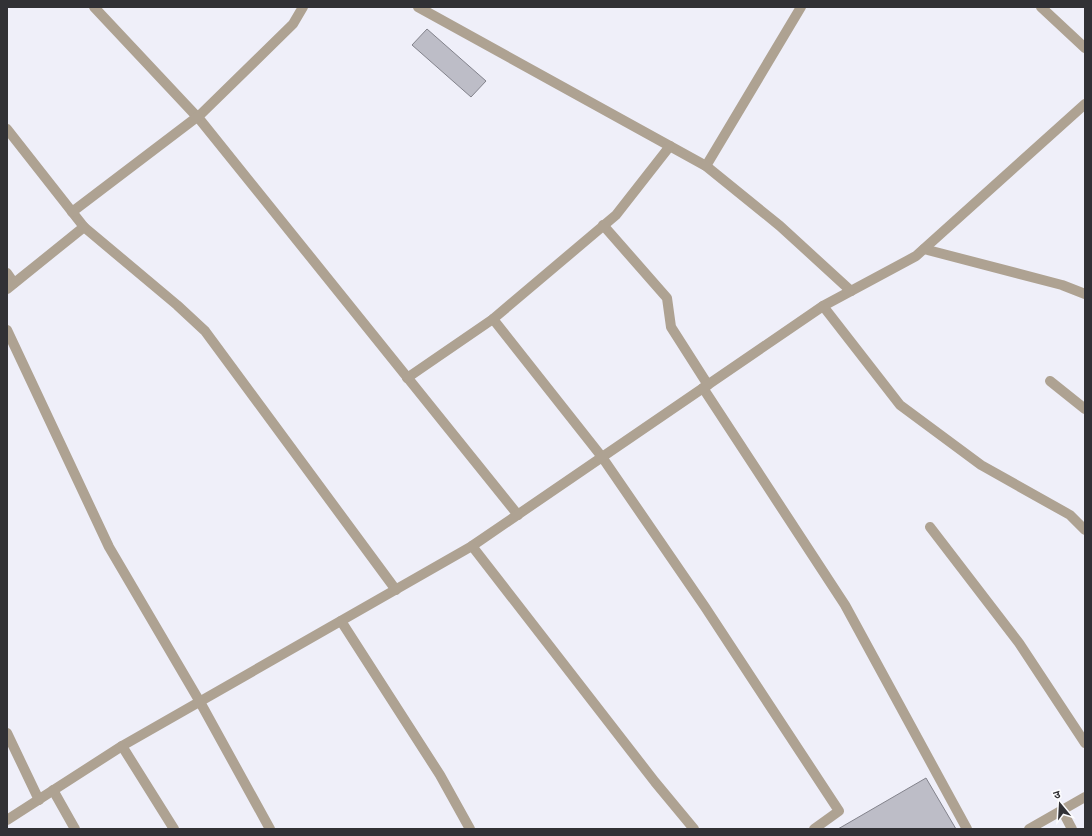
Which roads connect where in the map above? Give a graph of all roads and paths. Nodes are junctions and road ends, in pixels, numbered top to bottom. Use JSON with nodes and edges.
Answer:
{"nodes":[{"id":1,"x":94,"y":7,"type":"edge"},
{"id":2,"x":303,"y":7,"type":"edge"},
{"id":3,"x":418,"y":7,"type":"edge"},
{"id":4,"x":801,"y":7,"type":"edge"},
{"id":5,"x":1040,"y":7,"type":"edge"},
{"id":6,"x":1085,"y":48,"type":"edge"},
{"id":7,"x":1085,"y":104,"type":"edge"},
{"id":8,"x":197,"y":118,"type":"junction"},
{"id":9,"x":7,"y":129,"type":"edge"},
{"id":10,"x":670,"y":146,"type":"junction"},
{"id":11,"x":706,"y":166,"type":"junction"},
{"id":12,"x":72,"y":212,"type":"junction"},
{"id":13,"x":603,"y":226,"type":"junction"},
{"id":14,"x":84,"y":228,"type":"junction"},
{"id":15,"x":924,"y":248,"type":"junction"},
{"id":16,"x":7,"y":273,"type":"edge"},
{"id":17,"x":10,"y":286,"type":"edge"},
{"id":18,"x":851,"y":291,"type":"junction"},
{"id":19,"x":1085,"y":294,"type":"edge"},
{"id":20,"x":823,"y":306,"type":"junction"},
{"id":21,"x":493,"y":319,"type":"junction"},
{"id":22,"x":7,"y":330,"type":"edge"},
{"id":23,"x":407,"y":378,"type":"junction"},
{"id":24,"x":1050,"y":381,"type":"dead end"},
{"id":25,"x":705,"y":386,"type":"junction"},
{"id":26,"x":1085,"y":409,"type":"edge"},
{"id":27,"x":602,"y":457,"type":"junction"},
{"id":28,"x":518,"y":515,"type":"junction"},
{"id":29,"x":930,"y":527,"type":"dead end"},
{"id":30,"x":1085,"y":530,"type":"edge"},
{"id":31,"x":472,"y":546,"type":"junction"},
{"id":32,"x":396,"y":590,"type":"junction"},
{"id":33,"x":341,"y":621,"type":"junction"},
{"id":34,"x":200,"y":702,"type":"junction"},
{"id":35,"x":7,"y":733,"type":"edge"},
{"id":36,"x":1085,"y":743,"type":"edge"},
{"id":37,"x":122,"y":746,"type":"junction"},
{"id":38,"x":53,"y":790,"type":"junction"},
{"id":39,"x":1085,"y":797,"type":"edge"},
{"id":40,"x":39,"y":800,"type":"junction"},
{"id":41,"x":1062,"y":810,"type":"junction"},
{"id":42,"x":7,"y":820,"type":"edge"},
{"id":43,"x":75,"y":829,"type":"edge"},
{"id":44,"x":174,"y":829,"type":"edge"},
{"id":45,"x":270,"y":829,"type":"edge"},
{"id":46,"x":470,"y":829,"type":"edge"},
{"id":47,"x":694,"y":829,"type":"edge"},
{"id":48,"x":814,"y":829,"type":"edge"},
{"id":49,"x":967,"y":829,"type":"edge"},
{"id":50,"x":1029,"y":829,"type":"edge"},
{"id":51,"x":1072,"y":829,"type":"edge"}],
"edges":[{"from":1,"to":8,"type":"street"},
{"from":2,"to":8,"type":"street"},
{"from":3,"to":10,"type":"street"},
{"from":4,"to":11,"type":"street"},
{"from":5,"to":6,"type":"street"},
{"from":7,"to":15,"type":"street"},
{"from":8,"to":12,"type":"street"},
{"from":8,"to":23,"type":"street"},
{"from":9,"to":12,"type":"street"},
{"from":10,"to":11,"type":"street"},
{"from":10,"to":13,"type":"street"},
{"from":11,"to":18,"type":"street"},
{"from":12,"to":14,"type":"street"},
{"from":13,"to":21,"type":"street"},
{"from":13,"to":25,"type":"street"},
{"from":14,"to":17,"type":"street"},
{"from":14,"to":32,"type":"street"},
{"from":15,"to":18,"type":"street"},
{"from":15,"to":19,"type":"street"},
{"from":16,"to":17,"type":"street"},
{"from":18,"to":20,"type":"street"},
{"from":20,"to":25,"type":"street"},
{"from":20,"to":30,"type":"street"},
{"from":21,"to":23,"type":"street"},
{"from":21,"to":27,"type":"street"},
{"from":22,"to":34,"type":"street"},
{"from":23,"to":28,"type":"street"},
{"from":24,"to":26,"type":"street"},
{"from":25,"to":27,"type":"street"},
{"from":25,"to":49,"type":"street"},
{"from":27,"to":28,"type":"street"},
{"from":27,"to":48,"type":"street"},
{"from":28,"to":31,"type":"street"},
{"from":29,"to":36,"type":"street"},
{"from":31,"to":32,"type":"street"},
{"from":31,"to":47,"type":"street"},
{"from":32,"to":33,"type":"street"},
{"from":33,"to":34,"type":"street"},
{"from":33,"to":46,"type":"street"},
{"from":34,"to":37,"type":"street"},
{"from":34,"to":45,"type":"street"},
{"from":35,"to":40,"type":"street"},
{"from":37,"to":38,"type":"street"},
{"from":37,"to":44,"type":"street"},
{"from":38,"to":40,"type":"street"},
{"from":38,"to":43,"type":"street"},
{"from":39,"to":41,"type":"street"},
{"from":40,"to":42,"type":"street"},
{"from":41,"to":50,"type":"street"},
{"from":41,"to":51,"type":"street"}]}
